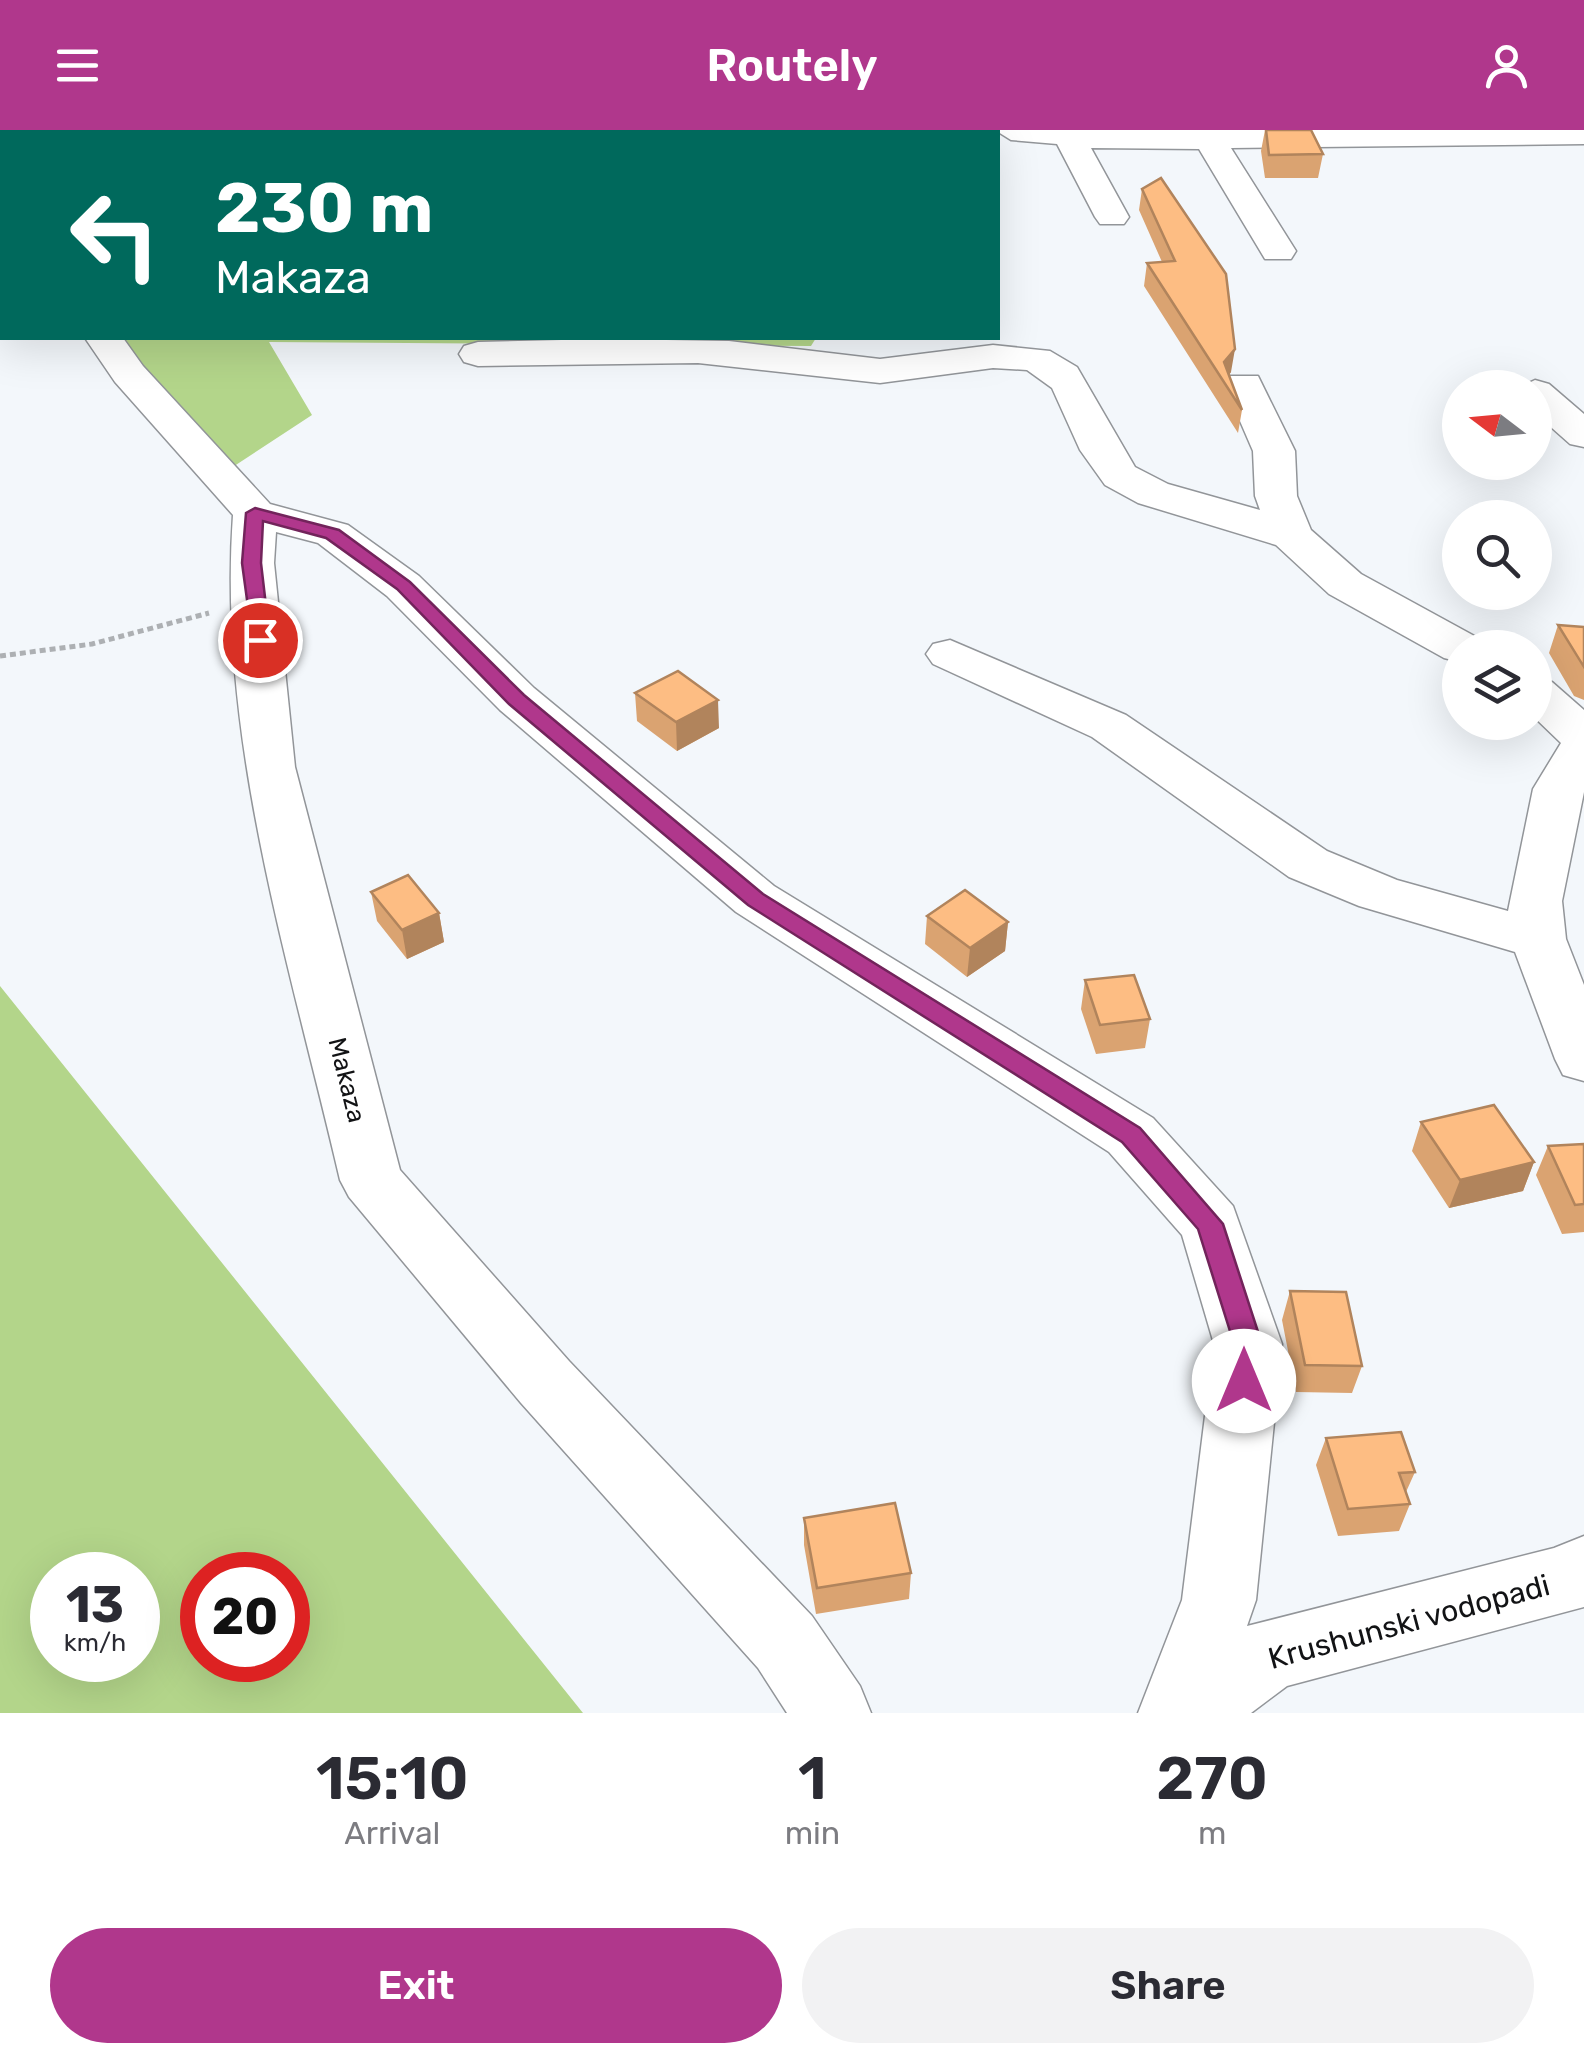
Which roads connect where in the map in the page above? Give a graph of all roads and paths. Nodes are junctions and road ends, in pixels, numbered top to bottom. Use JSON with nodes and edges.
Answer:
{"nodes":[{"id":1,"x":1011,"y":130,"type":"edge"},
{"id":2,"x":1584,"y":134,"type":"edge"},
{"id":3,"x":1069,"y":137,"type":"junction"},
{"id":4,"x":1210,"y":140,"type":"junction"},
{"id":5,"x":1112,"y":217,"type":"dead end"},
{"id":6,"x":1278,"y":251,"type":"dead end"},
{"id":7,"x":105,"y":340,"type":"edge"},
{"id":8,"x":478,"y":354,"type":"dead end"},
{"id":9,"x":1244,"y":384,"type":"dead end"},
{"id":10,"x":1552,"y":407,"type":"edge"},
{"id":11,"x":1584,"y":435,"type":"edge"},
{"id":12,"x":255,"y":513,"type":"junction"},
{"id":13,"x":1290,"y":536,"type":"junction"},
{"id":14,"x":255,"y":600,"type":"junction"},
{"id":15,"x":1442,"y":638,"type":"edge"},
{"id":16,"x":950,"y":654,"type":"dead end"},
{"id":17,"x":0,"y":656,"type":"edge"},
{"id":18,"x":1552,"y":708,"type":"edge"},
{"id":19,"x":1584,"y":737,"type":"edge"},
{"id":20,"x":1584,"y":748,"type":"edge"},
{"id":21,"x":1538,"y":939,"type":"junction"},
{"id":22,"x":1584,"y":1058,"type":"edge"},
{"id":23,"x":1584,"y":1570,"type":"edge"},
{"id":24,"x":832,"y":1713,"type":"edge"},
{"id":25,"x":1177,"y":1713,"type":"edge"},
{"id":26,"x":1187,"y":1713,"type":"edge"}],
"edges":[{"from":1,"to":3,"type":"street"},
{"from":2,"to":4,"type":"street"},
{"from":3,"to":4,"type":"street"},
{"from":3,"to":5,"type":"street"},
{"from":4,"to":6,"type":"street"},
{"from":7,"to":12,"type":"street"},
{"from":8,"to":13,"type":"street"},
{"from":9,"to":13,"type":"street"},
{"from":10,"to":11,"type":"street"},
{"from":12,"to":14,"type":"street","name":"Makaza"},
{"from":12,"to":25,"type":"street"},
{"from":13,"to":15,"type":"street"},
{"from":14,"to":17,"type":"path"},
{"from":14,"to":24,"type":"street","name":"Makaza"},
{"from":16,"to":21,"type":"street"},
{"from":18,"to":19,"type":"street"},
{"from":20,"to":21,"type":"street"},
{"from":21,"to":22,"type":"street"},
{"from":23,"to":26,"type":"street","name":"Krushunski vodopadi"}]}
